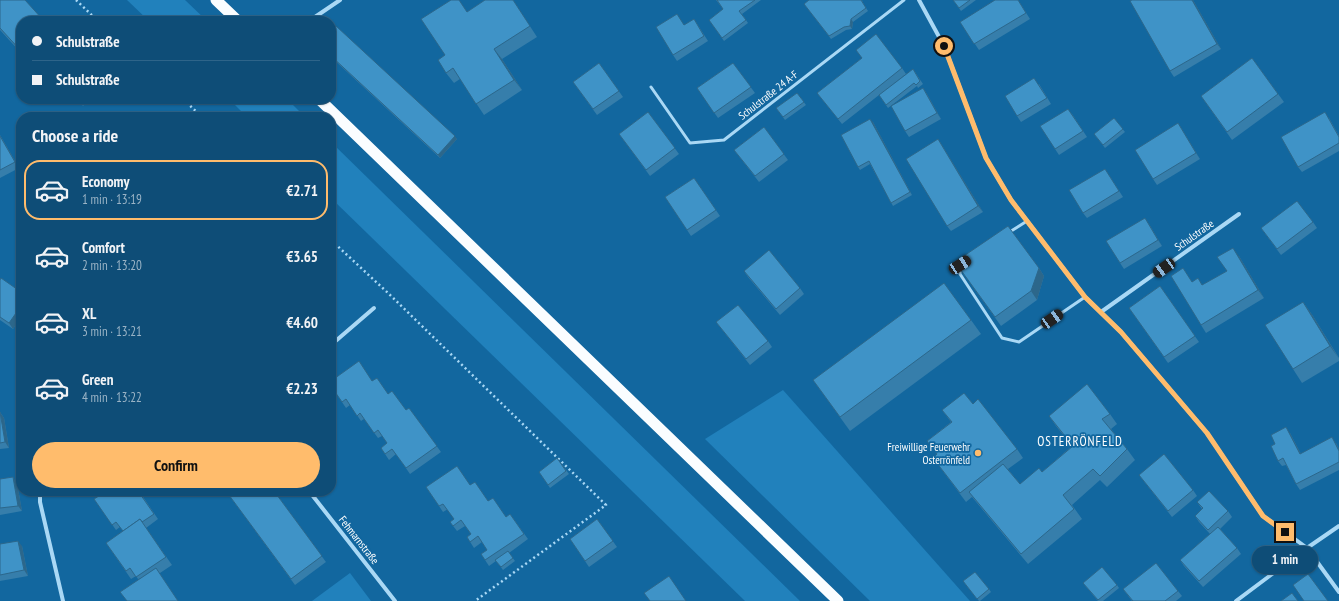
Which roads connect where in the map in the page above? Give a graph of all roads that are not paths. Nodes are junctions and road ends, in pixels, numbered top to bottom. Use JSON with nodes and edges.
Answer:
{"nodes":[{"id":1,"x":216,"y":0,"type":"edge"},
{"id":2,"x":340,"y":0,"type":"edge"},
{"id":3,"x":904,"y":0,"type":"edge"},
{"id":4,"x":919,"y":0,"type":"edge"},
{"id":5,"x":233,"y":16,"type":"edge"},
{"id":6,"x":316,"y":16,"type":"edge"},
{"id":7,"x":651,"y":87,"type":"dead end"},
{"id":8,"x":324,"y":104,"type":"edge"},
{"id":9,"x":332,"y":112,"type":"edge"},
{"id":10,"x":336,"y":115,"type":"edge"},
{"id":11,"x":1239,"y":214,"type":"dead end"},
{"id":12,"x":1027,"y":221,"type":"junction"},
{"id":13,"x":1002,"y":237,"type":"edge"},
{"id":14,"x":966,"y":261,"type":"edge"},
{"id":15,"x":1085,"y":297,"type":"junction"},
{"id":16,"x":374,"y":308,"type":"dead end"},
{"id":17,"x":1101,"y":312,"type":"junction"},
{"id":18,"x":336,"y":341,"type":"edge"},
{"id":19,"x":40,"y":496,"type":"edge"},
{"id":20,"x":313,"y":496,"type":"edge"},
{"id":21,"x":1339,"y":526,"type":"edge"},
{"id":22,"x":1307,"y":548,"type":"junction"},
{"id":23,"x":1339,"y":592,"type":"edge"},
{"id":24,"x":64,"y":601,"type":"edge"},
{"id":25,"x":395,"y":601,"type":"edge"},
{"id":26,"x":838,"y":601,"type":"edge"},
{"id":27,"x":1236,"y":601,"type":"edge"}],
"edges":[{"from":1,"to":5,"type":"highway"},
{"from":2,"to":6,"type":"street"},
{"from":3,"to":7,"type":"lane","name":"Schulstraße 24 A-F"},
{"from":4,"to":12,"type":"street"},
{"from":8,"to":9,"type":"highway"},
{"from":10,"to":26,"type":"highway"},
{"from":11,"to":17,"type":"street","name":"Schulstraße"},
{"from":12,"to":13,"type":"lane"},
{"from":12,"to":15,"type":"street"},
{"from":14,"to":15,"type":"lane"},
{"from":15,"to":17,"type":"street"},
{"from":16,"to":18,"type":"street"},
{"from":17,"to":22,"type":"street"},
{"from":19,"to":24,"type":"street"},
{"from":20,"to":25,"type":"street","name":"Fehmarnstraße"},
{"from":21,"to":22,"type":"street"},
{"from":22,"to":23,"type":"street"},
{"from":22,"to":27,"type":"street"}]}
